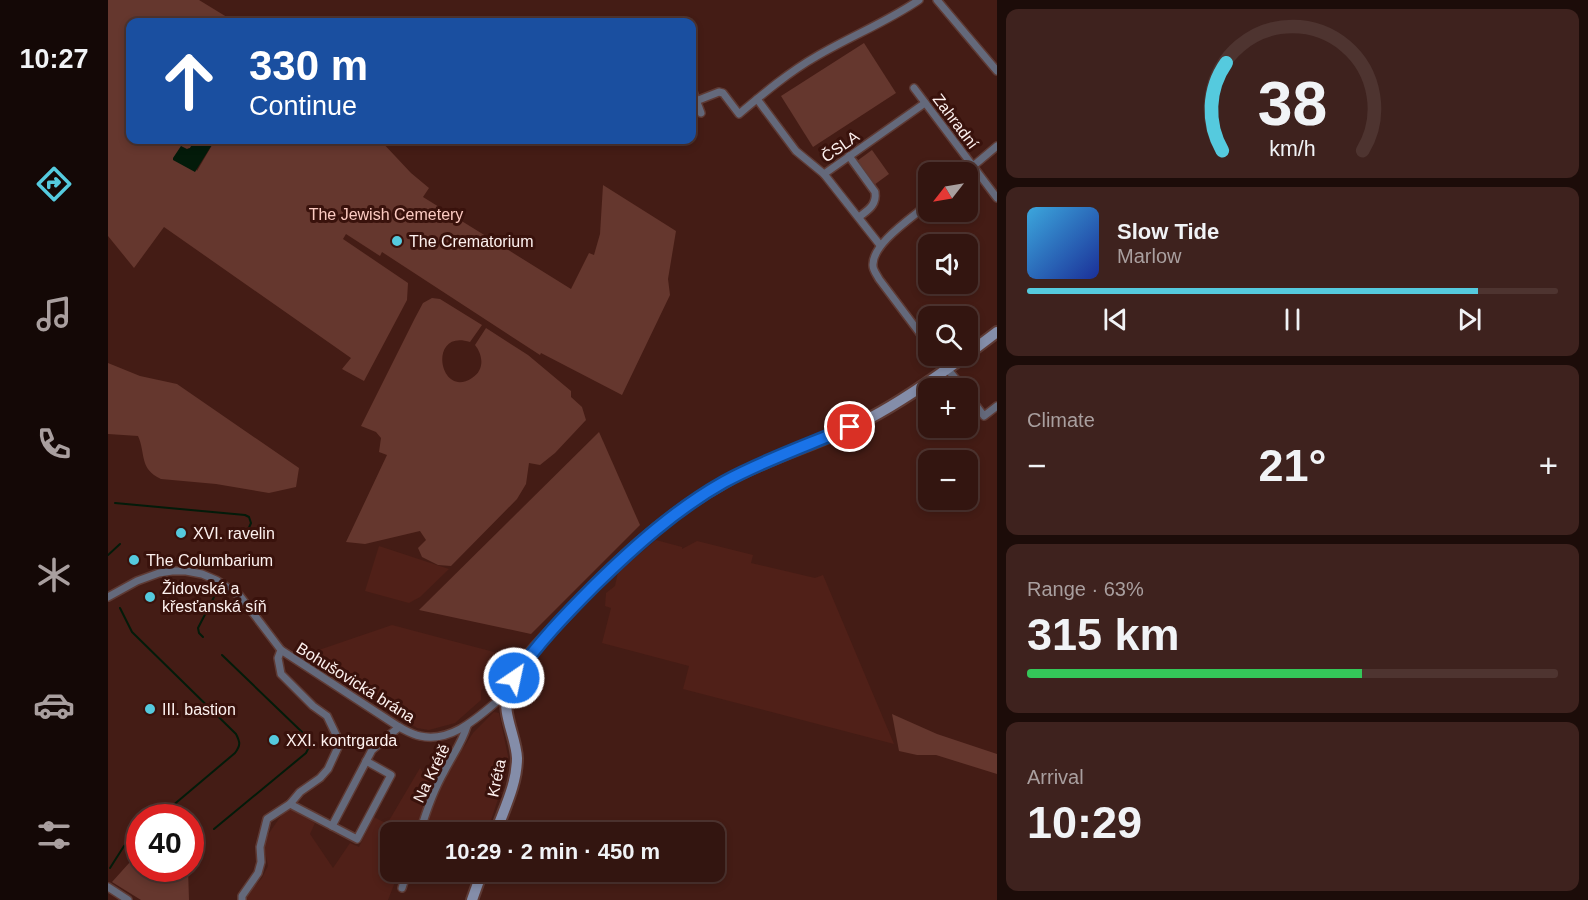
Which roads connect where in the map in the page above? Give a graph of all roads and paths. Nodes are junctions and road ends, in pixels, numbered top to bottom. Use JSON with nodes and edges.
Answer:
{"nodes":[{"id":1,"x":919,"y":0,"type":"edge"},
{"id":2,"x":937,"y":0,"type":"edge"},
{"id":3,"x":997,"y":71,"type":"edge"},
{"id":4,"x":914,"y":88,"type":"dead end"},
{"id":5,"x":757,"y":99,"type":"junction"},
{"id":6,"x":696,"y":101,"type":"joint"},
{"id":7,"x":925,"y":103,"type":"junction"},
{"id":8,"x":701,"y":113,"type":"dead end"},
{"id":9,"x":997,"y":146,"type":"edge"},
{"id":10,"x":849,"y":156,"type":"junction"},
{"id":11,"x":970,"y":162,"type":"edge"},
{"id":12,"x":978,"y":162,"type":"edge"},
{"id":13,"x":978,"y":173,"type":"edge"},
{"id":14,"x":824,"y":174,"type":"junction"},
{"id":15,"x":997,"y":198,"type":"edge"},
{"id":16,"x":918,"y":213,"type":"edge"},
{"id":17,"x":859,"y":217,"type":"junction"},
{"id":18,"x":880,"y":245,"type":"junction"},
{"id":19,"x":918,"y":331,"type":"edge"},
{"id":20,"x":997,"y":332,"type":"edge"},
{"id":21,"x":978,"y":346,"type":"edge"},
{"id":22,"x":945,"y":366,"type":"edge"},
{"id":23,"x":951,"y":366,"type":"edge"},
{"id":24,"x":947,"y":369,"type":"junction"},
{"id":25,"x":955,"y":378,"type":"edge"},
{"id":26,"x":997,"y":406,"type":"edge"},
{"id":27,"x":978,"y":408,"type":"edge"},
{"id":28,"x":108,"y":597,"type":"edge"},
{"id":29,"x":281,"y":650,"type":"junction"},
{"id":30,"x":507,"y":693,"type":"junction"},
{"id":31,"x":467,"y":726,"type":"junction"},
{"id":32,"x":399,"y":727,"type":"junction"},
{"id":33,"x":366,"y":761,"type":"junction"},
{"id":34,"x":290,"y":804,"type":"junction"},
{"id":35,"x":423,"y":822,"type":"edge"},
{"id":36,"x":500,"y":822,"type":"edge"},
{"id":37,"x":332,"y":826,"type":"junction"},
{"id":38,"x":404,"y":882,"type":"edge"},
{"id":39,"x":478,"y":882,"type":"edge"},
{"id":40,"x":108,"y":887,"type":"edge"},
{"id":41,"x":402,"y":888,"type":"dead end"},
{"id":42,"x":128,"y":900,"type":"edge"},
{"id":43,"x":242,"y":900,"type":"edge"},
{"id":44,"x":472,"y":900,"type":"edge"}],
"edges":[{"from":1,"to":5,"type":"street"},
{"from":2,"to":3,"type":"street"},
{"from":4,"to":7,"type":"street","name":"Zahradní"},
{"from":5,"to":6,"type":"street"},
{"from":5,"to":14,"type":"street","name":"ČSLA"},
{"from":6,"to":8,"type":"street"},
{"from":7,"to":10,"type":"street","name":"ČSLA"},
{"from":7,"to":11,"type":"street","name":"Zahradní"},
{"from":9,"to":12,"type":"street"},
{"from":10,"to":14,"type":"street","name":"ČSLA"},
{"from":10,"to":17,"type":"street"},
{"from":13,"to":15,"type":"street","name":"Zahradní"},
{"from":14,"to":17,"type":"street"},
{"from":16,"to":18,"type":"street"},
{"from":17,"to":18,"type":"street"},
{"from":18,"to":19,"type":"street"},
{"from":20,"to":21,"type":"street"},
{"from":22,"to":24,"type":"street"},
{"from":23,"to":24,"type":"street"},
{"from":24,"to":25,"type":"street"},
{"from":24,"to":30,"type":"street"},
{"from":26,"to":27,"type":"street"},
{"from":28,"to":29,"type":"street","name":"Bohušovická brána"},
{"from":29,"to":32,"type":"street","name":"Bohušovická brána"},
{"from":29,"to":34,"type":"street"},
{"from":30,"to":31,"type":"street","name":"Bohušovická brána"},
{"from":30,"to":36,"type":"street","name":"Kréta"},
{"from":31,"to":32,"type":"street","name":"Bohušovická brána"},
{"from":31,"to":35,"type":"street","name":"Na Krétě"},
{"from":32,"to":33,"type":"street"},
{"from":33,"to":37,"type":"street"},
{"from":33,"to":37,"type":"street"},
{"from":34,"to":37,"type":"street"},
{"from":34,"to":43,"type":"street"},
{"from":38,"to":41,"type":"street"},
{"from":39,"to":44,"type":"street"},
{"from":40,"to":42,"type":"street"}]}
